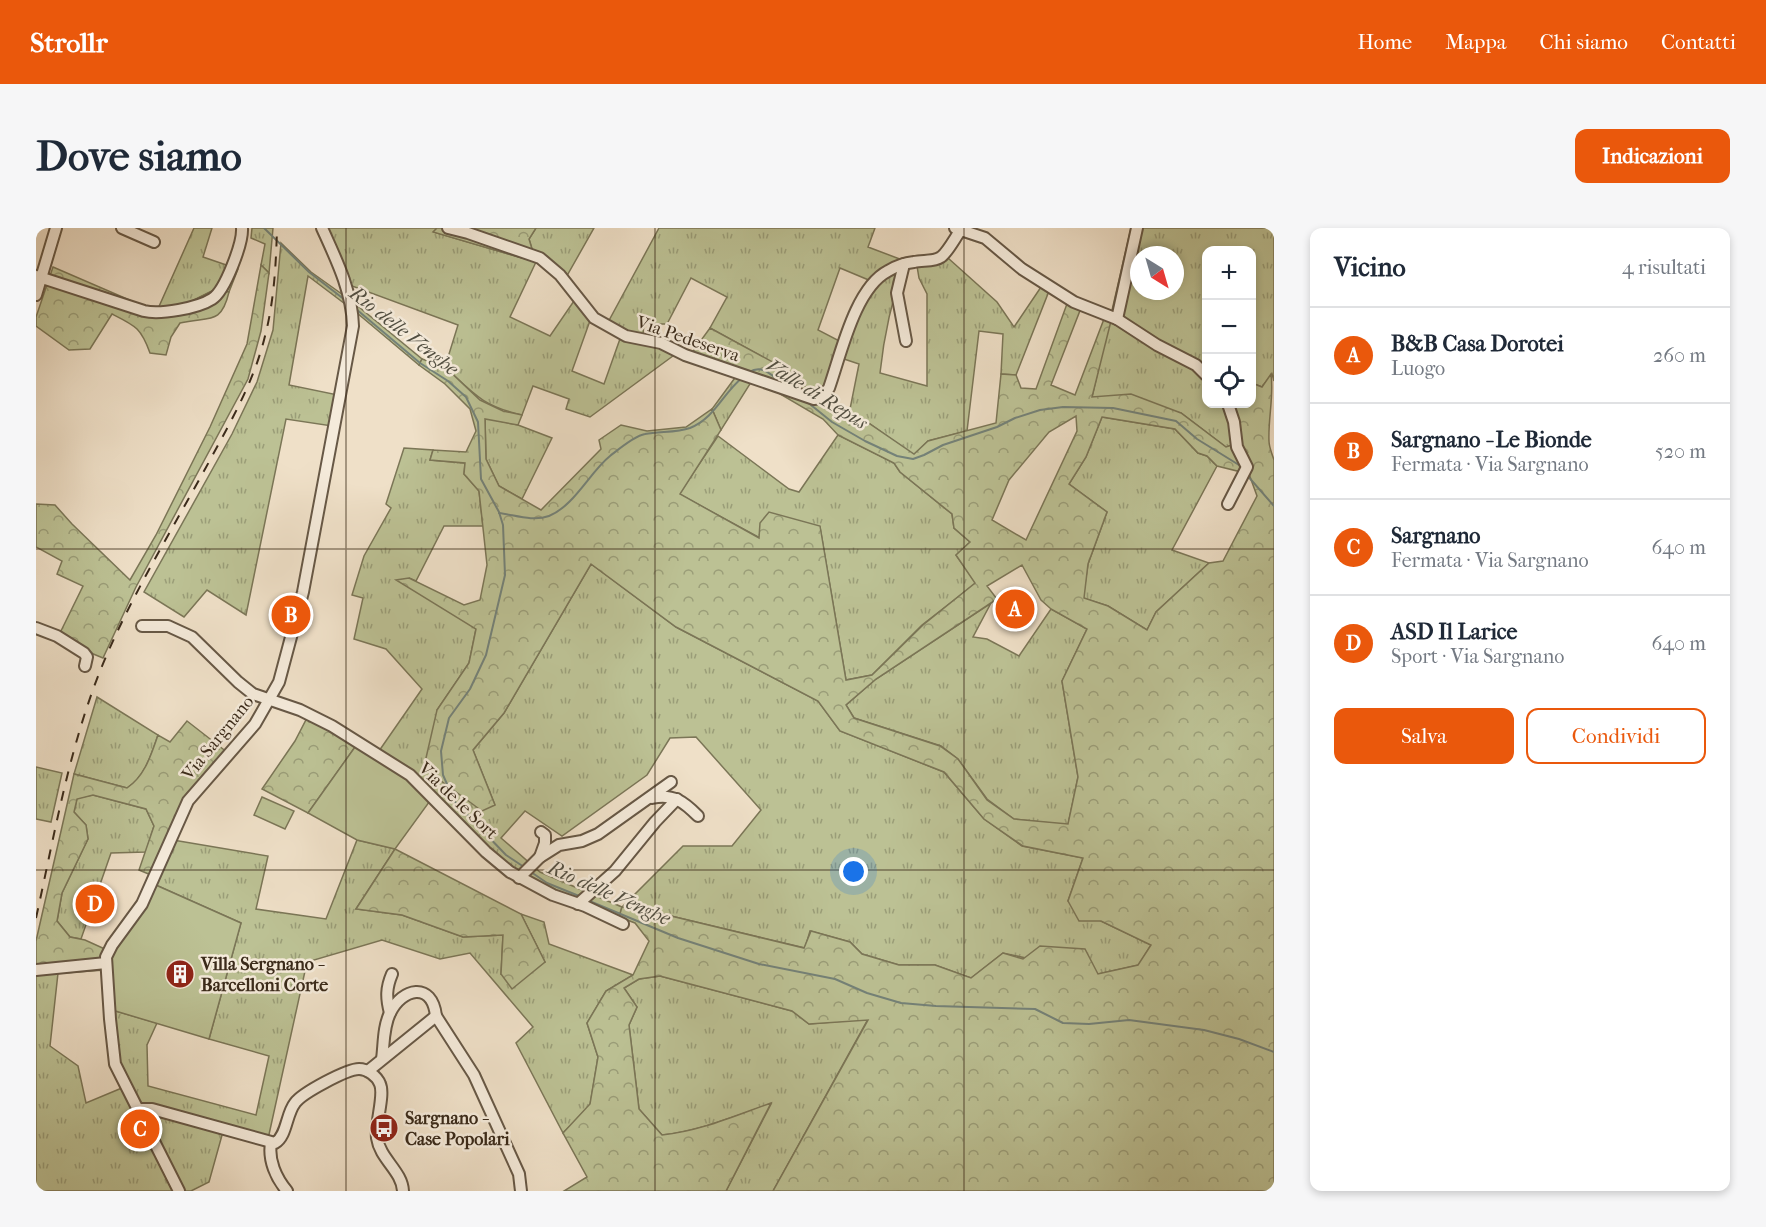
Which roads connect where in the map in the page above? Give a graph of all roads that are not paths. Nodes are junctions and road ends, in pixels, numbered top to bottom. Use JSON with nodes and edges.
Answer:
{"nodes":[{"id":1,"x":56,"y":228,"type":"edge"},
{"id":2,"x":122,"y":228,"type":"edge"},
{"id":3,"x":242,"y":228,"type":"edge"},
{"id":4,"x":322,"y":228,"type":"edge"},
{"id":5,"x":448,"y":228,"type":"edge"},
{"id":6,"x":1137,"y":228,"type":"edge"},
{"id":7,"x":957,"y":230,"type":"edge"},
{"id":8,"x":154,"y":242,"type":"dead end"},
{"id":9,"x":904,"y":264,"type":"junction"},
{"id":10,"x":39,"y":277,"type":"edge"},
{"id":11,"x":36,"y":295,"type":"edge"},
{"id":12,"x":1117,"y":318,"type":"junction"},
{"id":13,"x":906,"y":341,"type":"dead end"},
{"id":14,"x":1202,"y":371,"type":"edge"},
{"id":15,"x":1229,"y":408,"type":"edge"},
{"id":16,"x":1228,"y":504,"type":"dead end"},
{"id":17,"x":142,"y":626,"type":"dead end"},
{"id":18,"x":36,"y":628,"type":"edge"},
{"id":19,"x":85,"y":666,"type":"dead end"},
{"id":20,"x":270,"y":701,"type":"junction"},
{"id":21,"x":671,"y":782,"type":"dead end"},
{"id":22,"x":648,"y":798,"type":"junction"},
{"id":23,"x":677,"y":799,"type":"junction"},
{"id":24,"x":698,"y":816,"type":"dead end"},
{"id":25,"x":541,"y":832,"type":"dead end"},
{"id":26,"x":529,"y":868,"type":"junction"},
{"id":27,"x":583,"y":899,"type":"junction"},
{"id":28,"x":623,"y":924,"type":"dead end"},
{"id":29,"x":106,"y":963,"type":"junction"},
{"id":30,"x":36,"y":970,"type":"edge"},
{"id":31,"x":392,"y":974,"type":"dead end"},
{"id":32,"x":390,"y":1013,"type":"junction"},
{"id":33,"x":436,"y":1016,"type":"junction"},
{"id":34,"x":382,"y":1059,"type":"junction"},
{"id":35,"x":368,"y":1071,"type":"junction"},
{"id":36,"x":139,"y":1112,"type":"junction"},
{"id":37,"x":272,"y":1143,"type":"junction"},
{"id":38,"x":179,"y":1191,"type":"edge"},
{"id":39,"x":287,"y":1191,"type":"edge"},
{"id":40,"x":403,"y":1191,"type":"edge"},
{"id":41,"x":521,"y":1191,"type":"edge"}],
"edges":[{"from":1,"to":10,"type":"street"},
{"from":2,"to":8,"type":"street"},
{"from":3,"to":10,"type":"street"},
{"from":4,"to":20,"type":"street","name":"Via Sargnano"},
{"from":5,"to":9,"type":"street","name":"Via Pedeserva"},
{"from":6,"to":12,"type":"street"},
{"from":7,"to":9,"type":"street","name":"Via Pedeserva"},
{"from":7,"to":12,"type":"street","name":"Via Pedeserva"},
{"from":9,"to":13,"type":"street"},
{"from":10,"to":11,"type":"street"},
{"from":12,"to":14,"type":"street","name":"Via Pedeserva"},
{"from":15,"to":16,"type":"street"},
{"from":17,"to":20,"type":"street","name":"Via de le Sort"},
{"from":18,"to":19,"type":"street"},
{"from":20,"to":26,"type":"street","name":"Via de le Sort"},
{"from":20,"to":29,"type":"street","name":"Via Sargnano"},
{"from":21,"to":22,"type":"street"},
{"from":22,"to":23,"type":"street"},
{"from":22,"to":26,"type":"street"},
{"from":23,"to":24,"type":"street"},
{"from":23,"to":27,"type":"street"},
{"from":25,"to":26,"type":"street"},
{"from":26,"to":27,"type":"street","name":"Via de le Sort"},
{"from":27,"to":28,"type":"street","name":"Via de le Sort"},
{"from":29,"to":30,"type":"street"},
{"from":29,"to":36,"type":"street","name":"Via Sargnano"},
{"from":31,"to":32,"type":"street"},
{"from":32,"to":33,"type":"street"},
{"from":32,"to":34,"type":"street"},
{"from":33,"to":34,"type":"street"},
{"from":33,"to":41,"type":"street"},
{"from":34,"to":35,"type":"street"},
{"from":35,"to":37,"type":"street"},
{"from":35,"to":40,"type":"street"},
{"from":36,"to":37,"type":"street"},
{"from":36,"to":38,"type":"street","name":"Via Sargnano"},
{"from":37,"to":39,"type":"street"}]}
